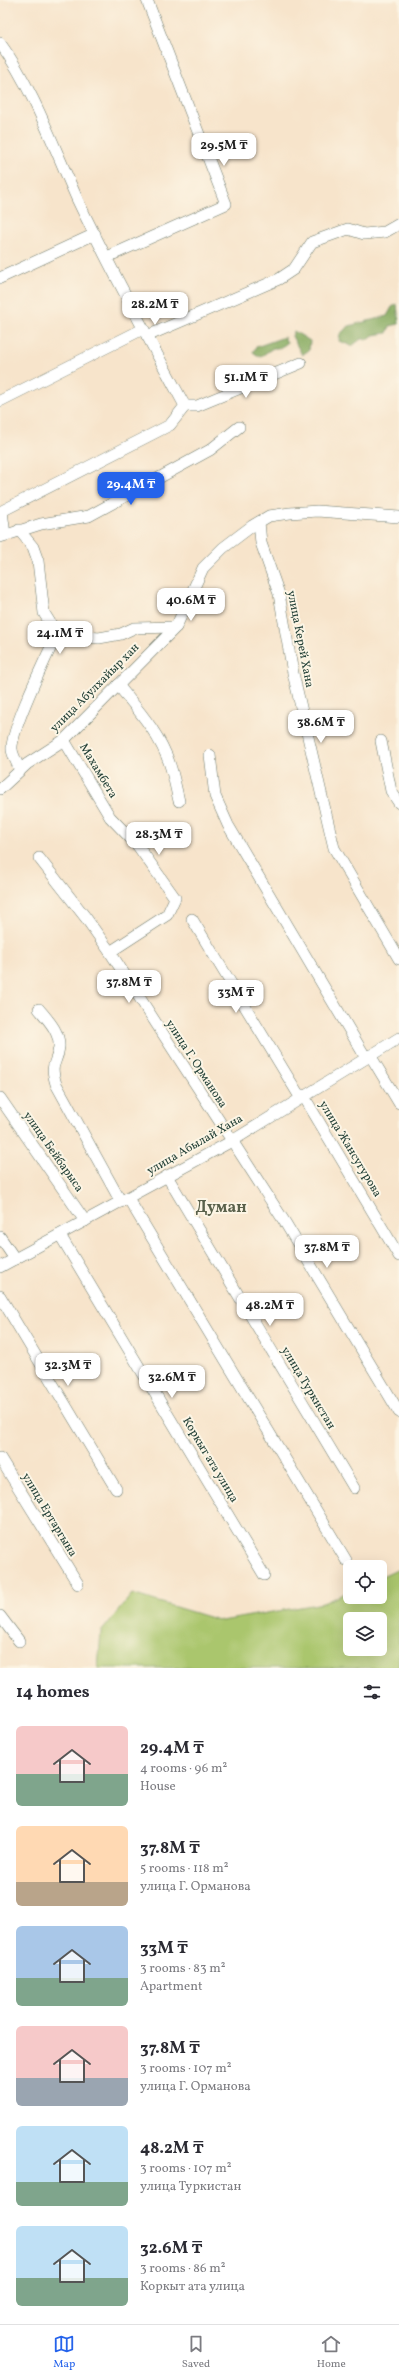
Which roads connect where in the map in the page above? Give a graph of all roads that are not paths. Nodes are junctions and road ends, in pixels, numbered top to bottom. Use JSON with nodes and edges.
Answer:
{"nodes":[{"id":1,"x":147,"y":0,"type":"edge"},
{"id":2,"x":0,"y":43,"type":"edge"},
{"id":3,"x":399,"y":224,"type":"edge"},
{"id":4,"x":95,"y":234,"type":"junction"},
{"id":5,"x":107,"y":257,"type":"junction"},
{"id":6,"x":0,"y":278,"type":"edge"},
{"id":7,"x":145,"y":332,"type":"junction"},
{"id":8,"x":301,"y":363,"type":"dead end"},
{"id":9,"x":0,"y":401,"type":"edge"},
{"id":10,"x":185,"y":406,"type":"junction"},
{"id":11,"x":239,"y":427,"type":"dead end"},
{"id":12,"x":399,"y":517,"type":"edge"},
{"id":13,"x":259,"y":522,"type":"junction"},
{"id":14,"x":19,"y":530,"type":"junction"},
{"id":15,"x":3,"y":536,"type":"edge"},
{"id":16,"x":176,"y":627,"type":"junction"},
{"id":17,"x":57,"y":634,"type":"junction"},
{"id":18,"x":118,"y":685,"type":"junction"},
{"id":19,"x":64,"y":740,"type":"junction"},
{"id":20,"x":381,"y":741,"type":"dead end"},
{"id":21,"x":210,"y":755,"type":"dead end"},
{"id":22,"x":20,"y":770,"type":"junction"},
{"id":23,"x":0,"y":789,"type":"edge"},
{"id":24,"x":179,"y":801,"type":"dead end"},
{"id":25,"x":399,"y":803,"type":"edge"},
{"id":26,"x":39,"y":858,"type":"dead end"},
{"id":27,"x":192,"y":919,"type":"dead end"},
{"id":28,"x":110,"y":952,"type":"junction"},
{"id":29,"x":399,"y":959,"type":"edge"},
{"id":30,"x":39,"y":1009,"type":"dead end"},
{"id":31,"x":399,"y":1038,"type":"edge"},
{"id":32,"x":368,"y":1056,"type":"junction"},
{"id":33,"x":301,"y":1096,"type":"junction"},
{"id":34,"x":0,"y":1098,"type":"edge"},
{"id":35,"x":399,"y":1104,"type":"edge"},
{"id":36,"x":232,"y":1141,"type":"junction"},
{"id":37,"x":167,"y":1176,"type":"junction"},
{"id":38,"x":125,"y":1200,"type":"junction"},
{"id":39,"x":85,"y":1221,"type":"junction"},
{"id":40,"x":60,"y":1234,"type":"junction"},
{"id":41,"x":0,"y":1237,"type":"edge"},
{"id":42,"x":399,"y":1256,"type":"edge"},
{"id":43,"x":15,"y":1259,"type":"junction"},
{"id":44,"x":0,"y":1267,"type":"edge"},
{"id":45,"x":0,"y":1296,"type":"edge"},
{"id":46,"x":399,"y":1412,"type":"edge"},
{"id":47,"x":0,"y":1458,"type":"edge"},
{"id":48,"x":354,"y":1488,"type":"dead end"},
{"id":49,"x":116,"y":1490,"type":"dead end"},
{"id":50,"x":346,"y":1560,"type":"dead end"},
{"id":51,"x":264,"y":1575,"type":"dead end"},
{"id":52,"x":78,"y":1584,"type":"dead end"},
{"id":53,"x":0,"y":1616,"type":"edge"},
{"id":54,"x":19,"y":1641,"type":"dead end"}],
"edges":[{"from":1,"to":5,"type":"street"},
{"from":2,"to":4,"type":"street"},
{"from":3,"to":7,"type":"street"},
{"from":4,"to":5,"type":"street"},
{"from":4,"to":6,"type":"street"},
{"from":5,"to":7,"type":"street"},
{"from":7,"to":9,"type":"street"},
{"from":7,"to":10,"type":"street"},
{"from":8,"to":10,"type":"street"},
{"from":10,"to":15,"type":"street"},
{"from":11,"to":14,"type":"street"},
{"from":12,"to":13,"type":"street","name":"улица Абулхайыр хан"},
{"from":13,"to":16,"type":"street","name":"улица Абулхайыр хан"},
{"from":13,"to":29,"type":"street","name":"улица Керей Хана"},
{"from":14,"to":15,"type":"street"},
{"from":14,"to":17,"type":"street"},
{"from":16,"to":17,"type":"street"},
{"from":16,"to":18,"type":"street","name":"улица Абулхайыр хан"},
{"from":17,"to":22,"type":"street"},
{"from":18,"to":19,"type":"street","name":"улица Абулхайыр хан"},
{"from":18,"to":24,"type":"street"},
{"from":19,"to":22,"type":"street","name":"улица Абулхайыр хан"},
{"from":19,"to":28,"type":"street","name":"Махамбета"},
{"from":20,"to":25,"type":"street"},
{"from":21,"to":32,"type":"street"},
{"from":22,"to":23,"type":"street","name":"улица Абулхайыр хан"},
{"from":26,"to":28,"type":"street","name":"улица Г. Орманова"},
{"from":27,"to":33,"type":"street","name":"улица Жансугурова"},
{"from":28,"to":36,"type":"street","name":"улица Г. Орманова"},
{"from":30,"to":38,"type":"street"},
{"from":31,"to":32,"type":"street","name":"улица Абылай Хана"},
{"from":32,"to":33,"type":"street","name":"улица Абылай Хана"},
{"from":32,"to":35,"type":"street"},
{"from":33,"to":36,"type":"street","name":"улица Абылай Хана"},
{"from":33,"to":42,"type":"street","name":"улица Жансугурова"},
{"from":34,"to":39,"type":"street","name":"улица Бейбарыса"},
{"from":36,"to":37,"type":"street","name":"улица Абылай Хана"},
{"from":36,"to":46,"type":"street","name":"улица Г. Орманова"},
{"from":37,"to":38,"type":"street","name":"улица Абылай Хана"},
{"from":37,"to":48,"type":"street","name":"улица Туркистан"},
{"from":38,"to":39,"type":"street","name":"улица Абылай Хана"},
{"from":38,"to":50,"type":"street"},
{"from":39,"to":40,"type":"street","name":"улица Абылай Хана"},
{"from":40,"to":43,"type":"street","name":"улица Абылай Хана"},
{"from":40,"to":51,"type":"street","name":"Коркыт ата улица"},
{"from":41,"to":43,"type":"street"},
{"from":43,"to":44,"type":"street","name":"улица Абылай Хана"},
{"from":45,"to":49,"type":"street"},
{"from":47,"to":52,"type":"street","name":"улица Ертаргына"},
{"from":53,"to":54,"type":"street"}]}
